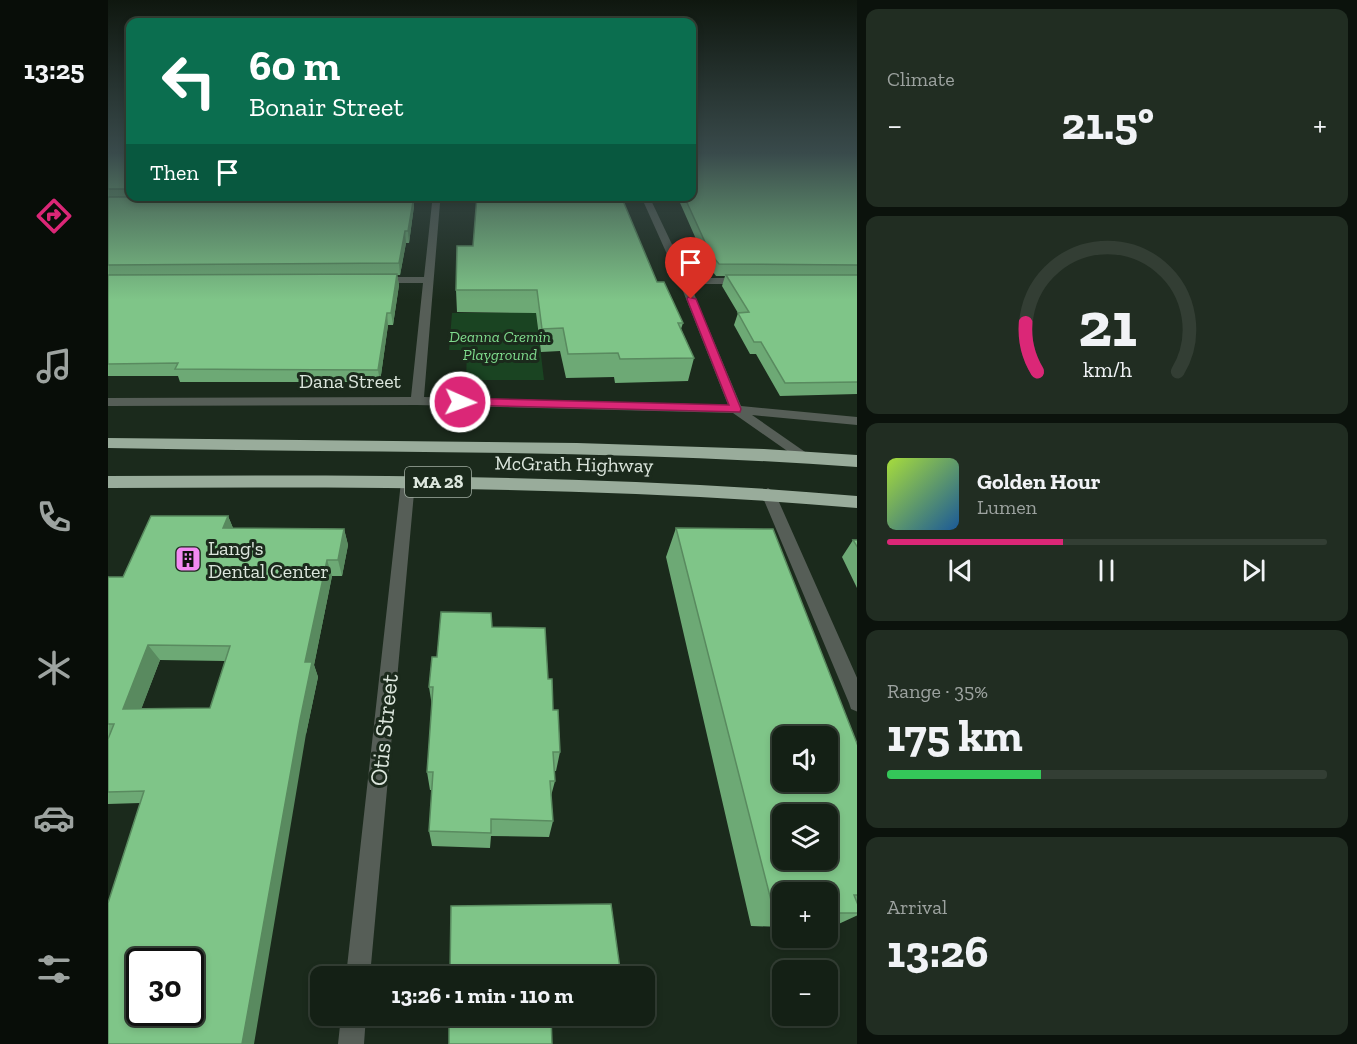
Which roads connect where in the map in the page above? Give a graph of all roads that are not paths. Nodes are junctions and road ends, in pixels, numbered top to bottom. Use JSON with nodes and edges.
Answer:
{"nodes":[{"id":1,"x":436,"y":201,"type":"edge"},
{"id":2,"x":647,"y":202,"type":"edge"},
{"id":3,"x":372,"y":280,"type":"edge"},
{"id":4,"x":429,"y":280,"type":"junction"},
{"id":5,"x":684,"y":281,"type":"junction"},
{"id":6,"x":754,"y":281,"type":"edge"},
{"id":7,"x":417,"y":401,"type":"junction"},
{"id":8,"x":108,"y":402,"type":"edge"},
{"id":9,"x":736,"y":409,"type":"junction"},
{"id":10,"x":857,"y":421,"type":"edge"},
{"id":11,"x":108,"y":443,"type":"edge"},
{"id":12,"x":803,"y":457,"type":"junction"},
{"id":13,"x":857,"y":461,"type":"edge"},
{"id":14,"x":108,"y":482,"type":"edge"},
{"id":15,"x":408,"y":482,"type":"junction"},
{"id":16,"x":768,"y":493,"type":"junction"},
{"id":17,"x":857,"y":502,"type":"edge"},
{"id":18,"x":857,"y":701,"type":"edge"},
{"id":19,"x":359,"y":966,"type":"edge"},
{"id":20,"x":353,"y":1026,"type":"edge"},
{"id":21,"x":351,"y":1044,"type":"edge"}],
"edges":[{"from":1,"to":4,"type":"street"},
{"from":2,"to":5,"type":"street"},
{"from":3,"to":4,"type":"street"},
{"from":4,"to":7,"type":"street"},
{"from":5,"to":6,"type":"street"},
{"from":5,"to":9,"type":"street"},
{"from":7,"to":8,"type":"street","name":"Dana Street"},
{"from":7,"to":9,"type":"street","name":"Dana Street"},
{"from":9,"to":10,"type":"street","name":"Dana Street"},
{"from":9,"to":12,"type":"street"},
{"from":11,"to":12,"type":"highway","name":"McGrath Highway","number":"MA 28"},
{"from":12,"to":13,"type":"highway","name":"McGrath Highway","number":"MA 28"},
{"from":14,"to":15,"type":"highway","name":"McGrath Highway","number":"MA 28"},
{"from":15,"to":16,"type":"highway","name":"McGrath Highway","number":"MA 28"},
{"from":15,"to":19,"type":"street","name":"Otis Street"},
{"from":16,"to":17,"type":"highway","name":"McGrath Highway","number":"MA 28"},
{"from":16,"to":18,"type":"street"},
{"from":20,"to":21,"type":"street"}]}
